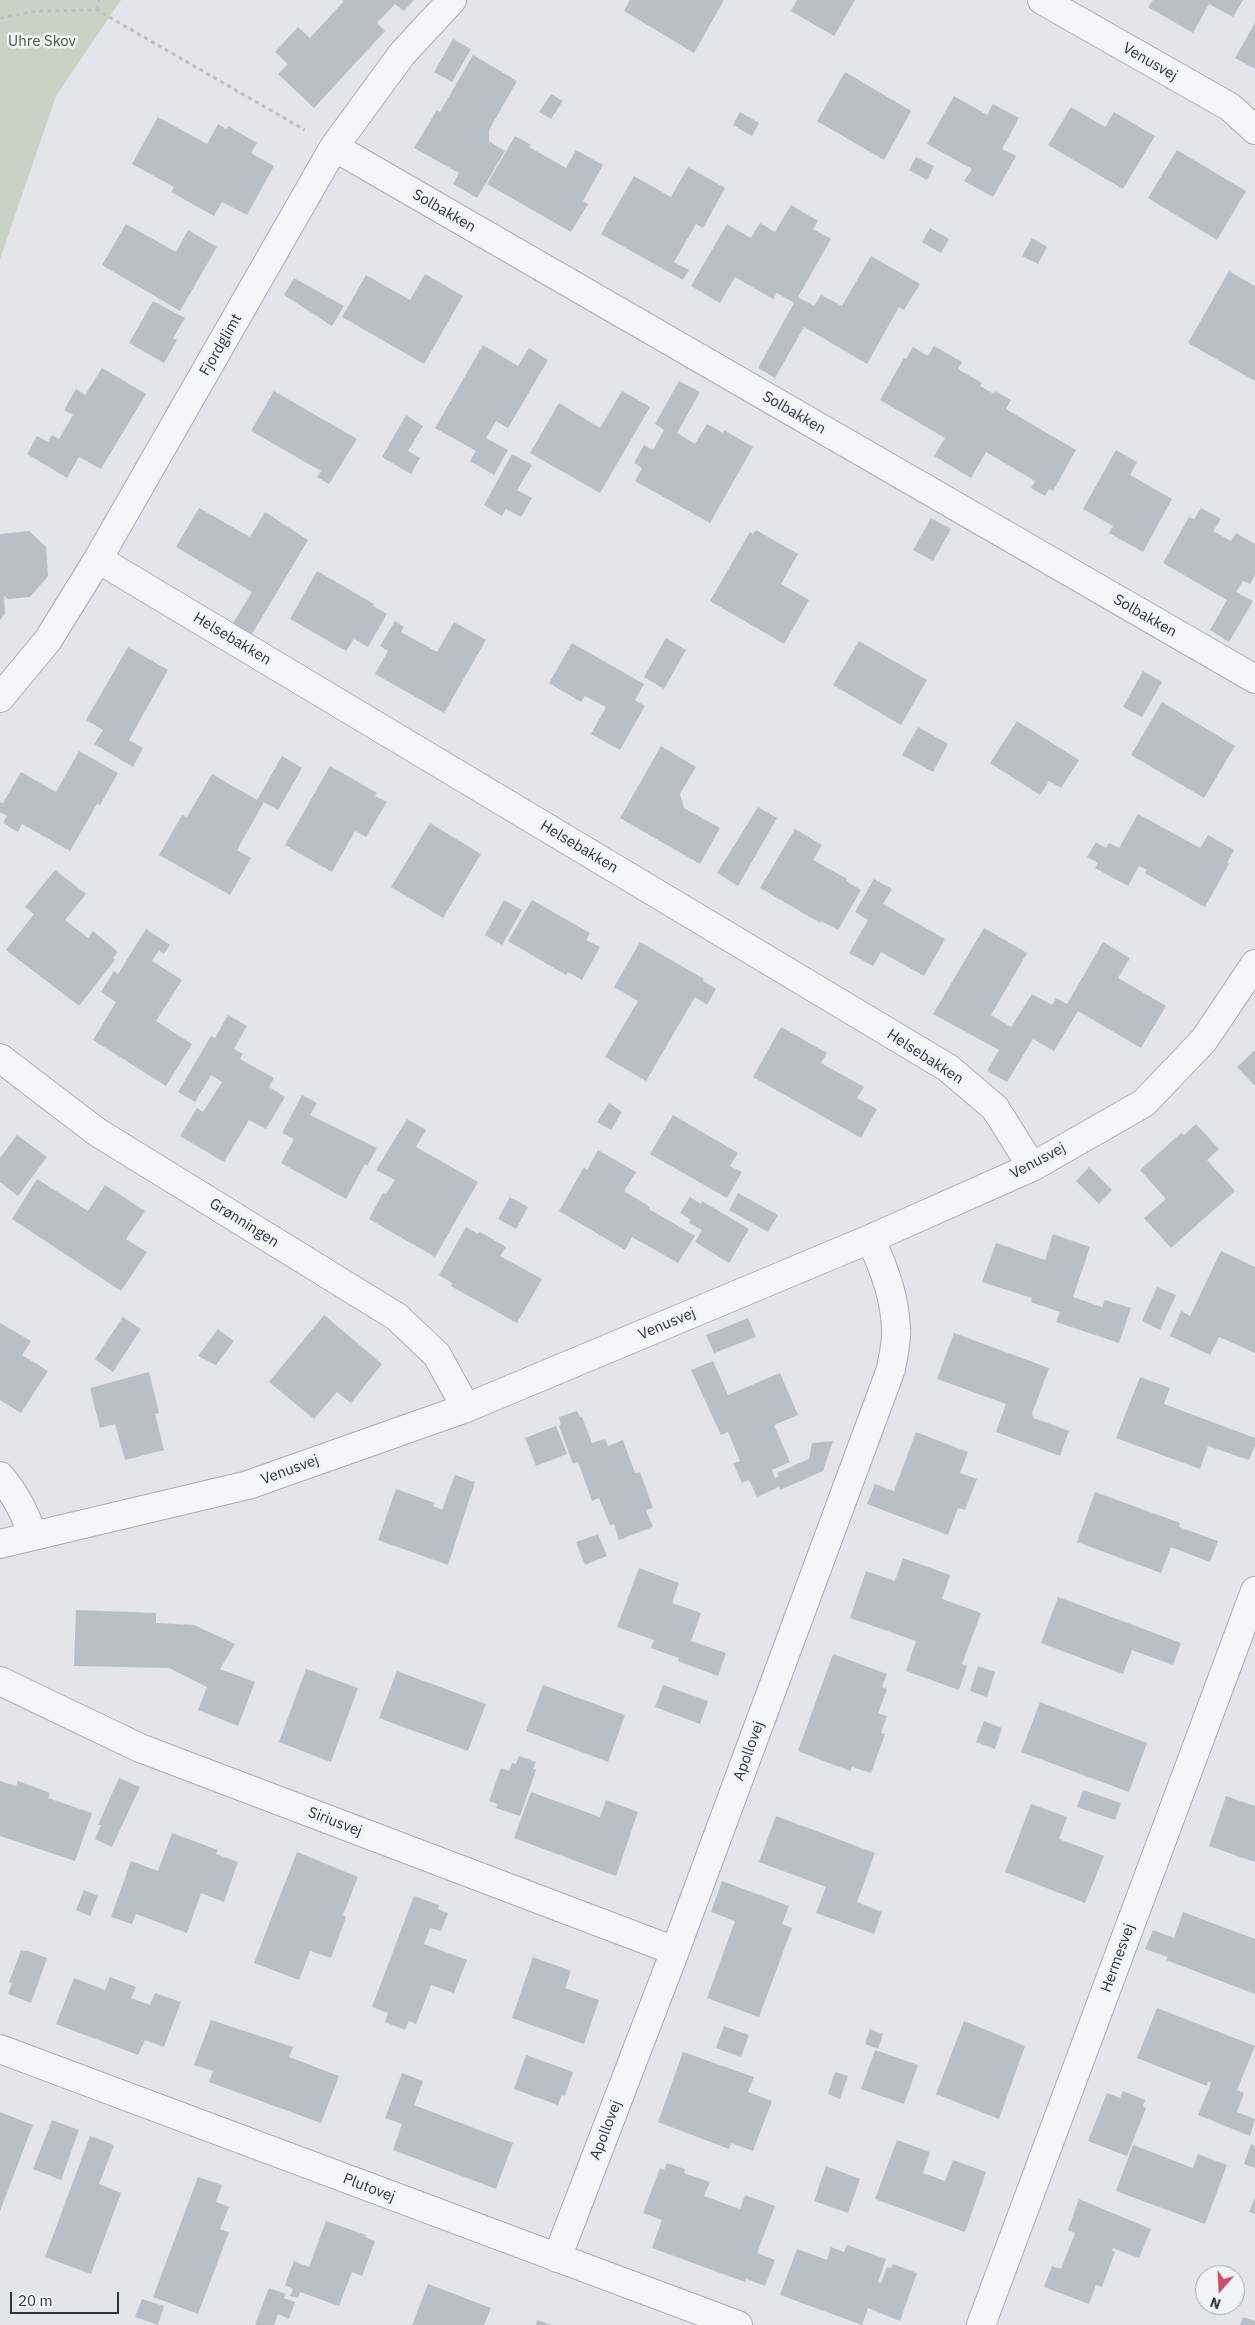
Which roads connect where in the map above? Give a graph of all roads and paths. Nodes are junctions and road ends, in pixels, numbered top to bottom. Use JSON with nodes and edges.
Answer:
{"nodes":[{"id":1,"x":99,"y":0,"type":"edge"},
{"id":2,"x":452,"y":0,"type":"edge"},
{"id":3,"x":1042,"y":0,"type":"edge"},
{"id":4,"x":97,"y":10,"type":"junction"},
{"id":5,"x":0,"y":18,"type":"edge"},
{"id":6,"x":1255,"y":130,"type":"edge"},
{"id":7,"x":334,"y":147,"type":"junction"},
{"id":8,"x":98,"y":560,"type":"junction"},
{"id":9,"x":1255,"y":679,"type":"edge"},
{"id":10,"x":0,"y":698,"type":"edge"},
{"id":11,"x":1255,"y":964,"type":"edge"},
{"id":12,"x":0,"y":1058,"type":"edge"},
{"id":13,"x":1032,"y":1167,"type":"junction"},
{"id":14,"x":870,"y":1239,"type":"junction"},
{"id":15,"x":466,"y":1408,"type":"junction"},
{"id":16,"x":0,"y":1476,"type":"edge"},
{"id":17,"x":33,"y":1536,"type":"junction"},
{"id":18,"x":0,"y":1544,"type":"edge"},
{"id":19,"x":1255,"y":1591,"type":"edge"},
{"id":20,"x":0,"y":1681,"type":"edge"},
{"id":21,"x":675,"y":1951,"type":"junction"},
{"id":22,"x":0,"y":2049,"type":"edge"},
{"id":23,"x":557,"y":2258,"type":"junction"},
{"id":24,"x":738,"y":2325,"type":"edge"},
{"id":25,"x":981,"y":2325,"type":"edge"}],
"edges":[{"from":1,"to":4,"type":"path"},
{"from":2,"to":7,"type":"street","name":"Fjordglimt"},
{"from":3,"to":6,"type":"street","name":"Venusvej"},
{"from":4,"to":5,"type":"path"},
{"from":4,"to":7,"type":"path"},
{"from":7,"to":8,"type":"street","name":"Fjordglimt"},
{"from":7,"to":9,"type":"street","name":"Solbakken"},
{"from":8,"to":10,"type":"street","name":"Fjordglimt"},
{"from":8,"to":13,"type":"street","name":"Helsebakken"},
{"from":11,"to":13,"type":"street","name":"Venusvej"},
{"from":12,"to":15,"type":"street","name":"Grønningen"},
{"from":13,"to":14,"type":"street","name":"Venusvej"},
{"from":14,"to":15,"type":"street","name":"Venusvej"},
{"from":14,"to":21,"type":"street","name":"Apollovej"},
{"from":15,"to":17,"type":"street","name":"Venusvej"},
{"from":16,"to":17,"type":"street"},
{"from":17,"to":18,"type":"street","name":"Venusvej"},
{"from":19,"to":25,"type":"street","name":"Hermesvej"},
{"from":20,"to":21,"type":"street","name":"Siriusvej"},
{"from":21,"to":23,"type":"street","name":"Apollovej"},
{"from":22,"to":23,"type":"street","name":"Plutovej"},
{"from":23,"to":24,"type":"street","name":"Plutovej"}]}
